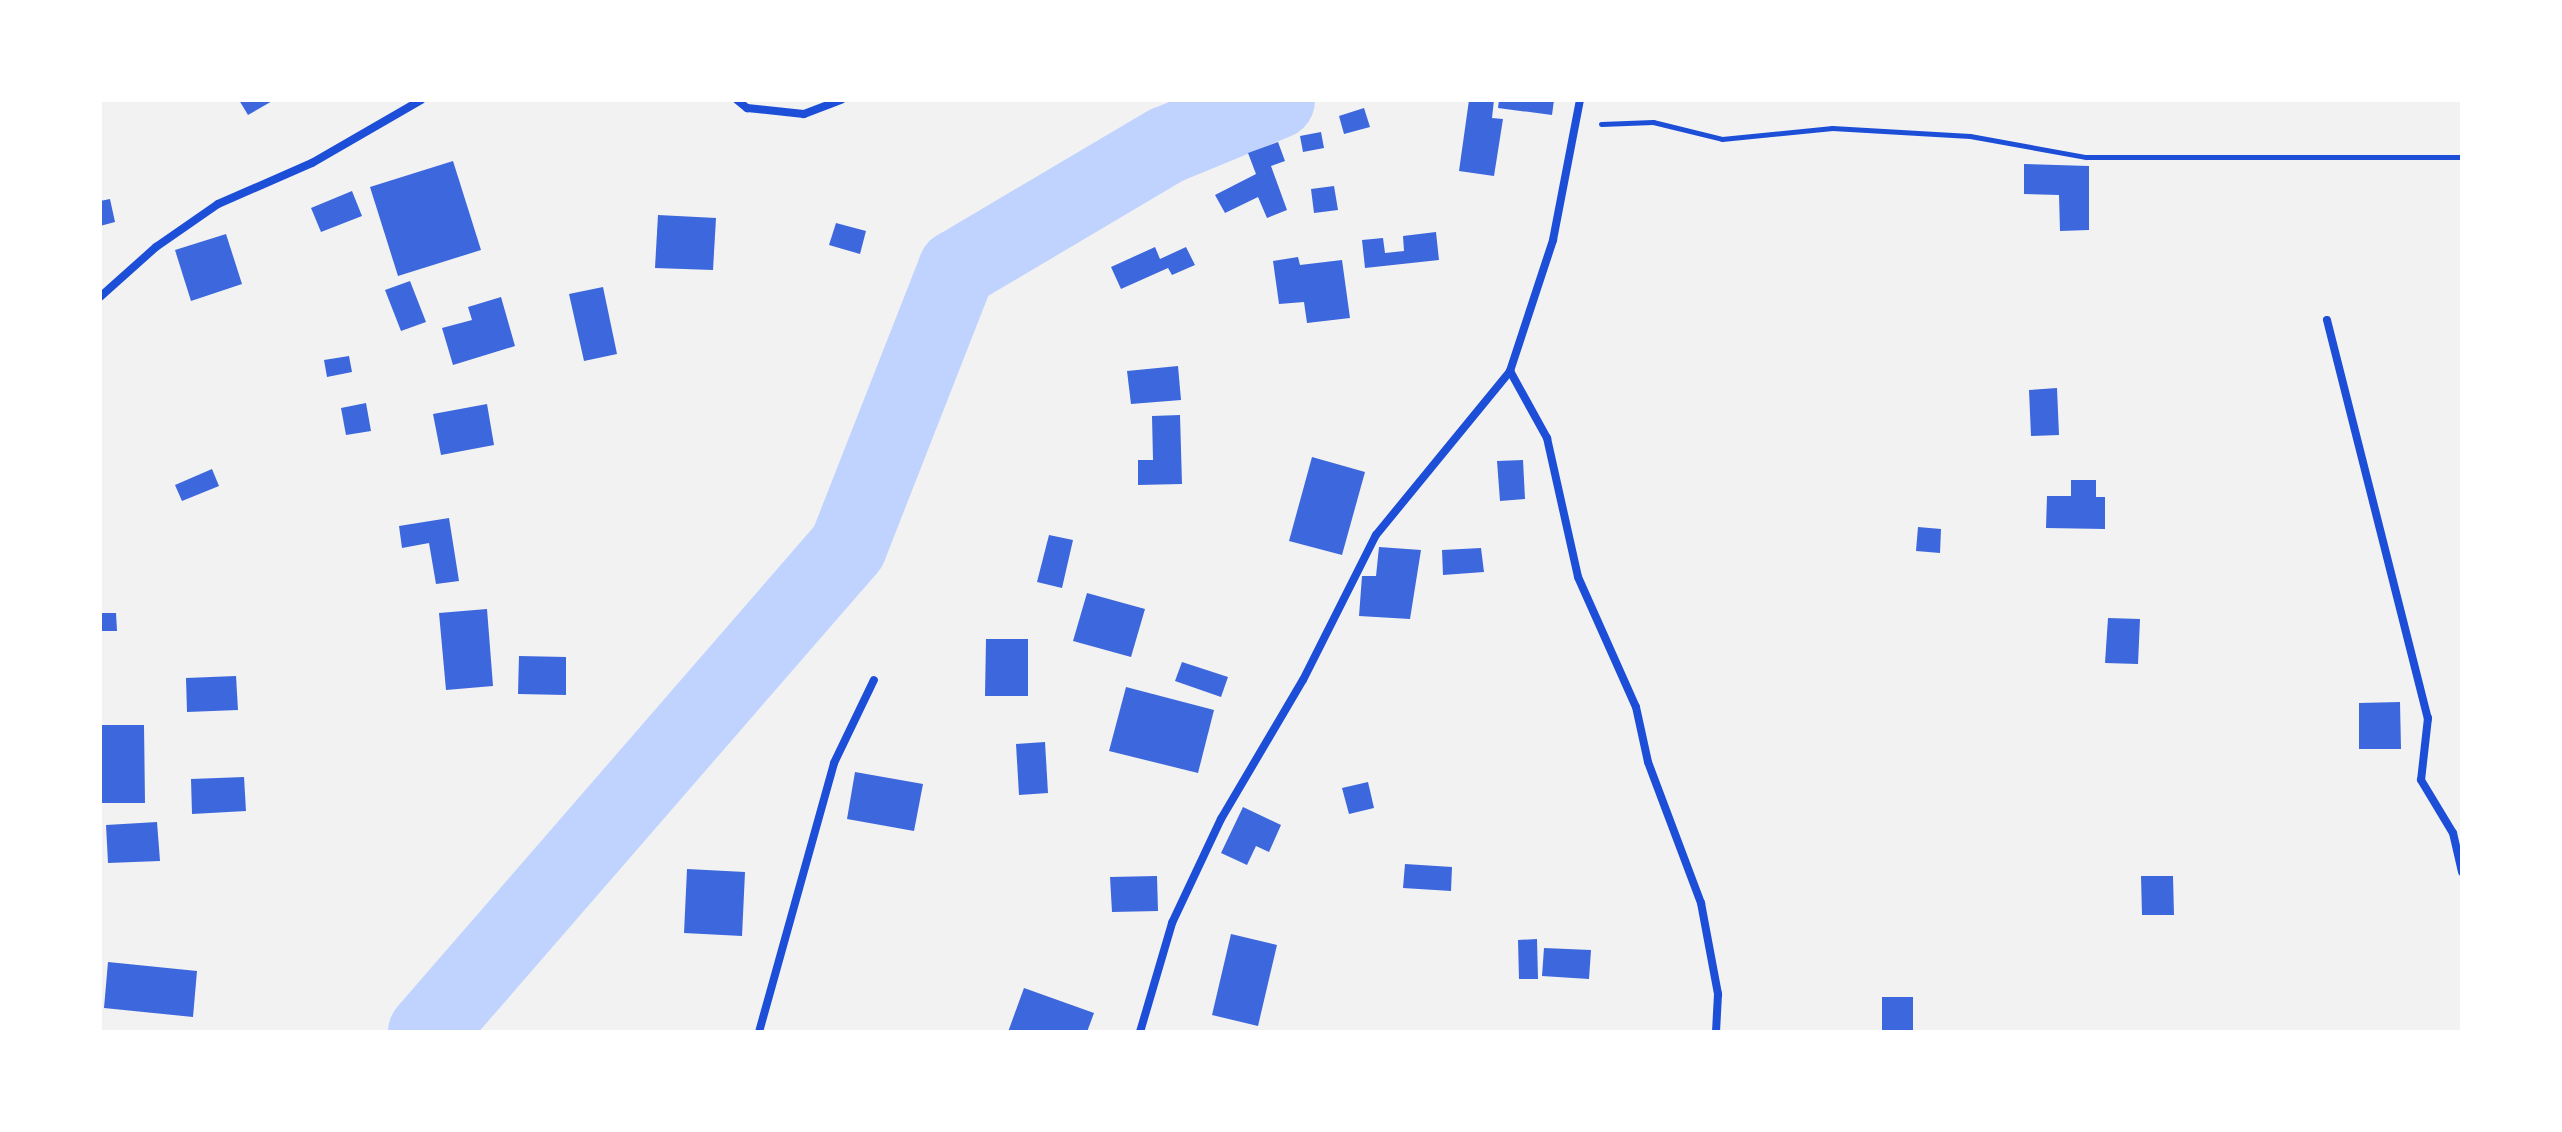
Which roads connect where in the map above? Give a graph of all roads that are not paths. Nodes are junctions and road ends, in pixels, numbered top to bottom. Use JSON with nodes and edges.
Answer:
{"nodes":[{"id":1,"x":421,"y":100,"type":"edge"},
{"id":2,"x":737,"y":100,"type":"edge"},
{"id":3,"x":841,"y":100,"type":"edge"},
{"id":4,"x":1580,"y":100,"type":"edge"},
{"id":5,"x":100,"y":297,"type":"edge"},
{"id":6,"x":2327,"y":320,"type":"dead end"},
{"id":7,"x":1510,"y":371,"type":"junction"},
{"id":8,"x":874,"y":680,"type":"dead end"},
{"id":9,"x":2462,"y":872,"type":"edge"},
{"id":10,"x":759,"y":1032,"type":"edge"},
{"id":11,"x":1140,"y":1032,"type":"edge"},
{"id":12,"x":1716,"y":1032,"type":"edge"}],
"edges":[{"from":1,"to":5,"type":"street"},
{"from":2,"to":3,"type":"street"},
{"from":4,"to":7,"type":"street"},
{"from":6,"to":9,"type":"street"},
{"from":7,"to":11,"type":"street"},
{"from":7,"to":12,"type":"street"},
{"from":8,"to":10,"type":"street"}]}
